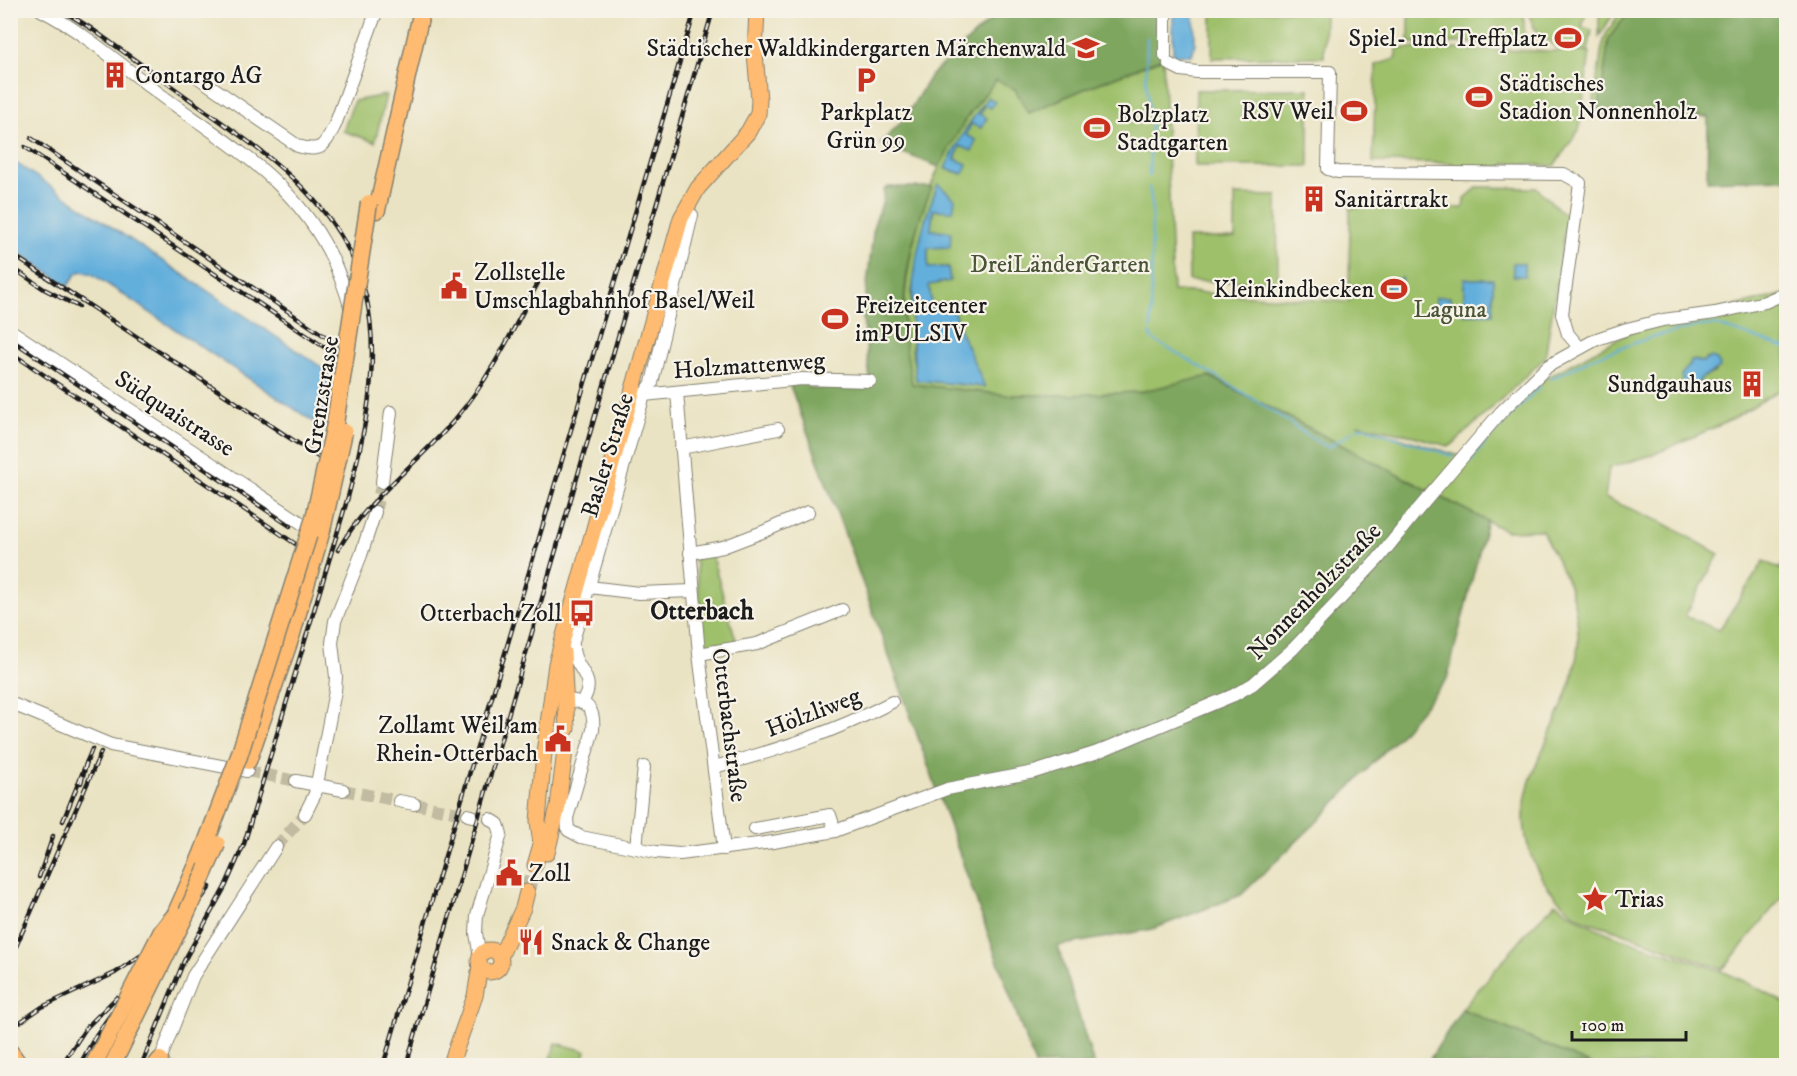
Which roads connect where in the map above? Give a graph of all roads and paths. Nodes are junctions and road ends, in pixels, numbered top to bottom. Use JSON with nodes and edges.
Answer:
{"nodes":[{"id":1,"x":41,"y":10,"type":"edge"},
{"id":2,"x":377,"y":10,"type":"edge"},
{"id":3,"x":411,"y":10,"type":"edge"},
{"id":4,"x":422,"y":10,"type":"edge"},
{"id":5,"x":757,"y":10,"type":"edge"},
{"id":6,"x":1165,"y":10,"type":"edge"},
{"id":7,"x":199,"y":78,"type":"dead end"},
{"id":8,"x":373,"y":207,"type":"junction"},
{"id":9,"x":692,"y":215,"type":"dead end"},
{"id":10,"x":1786,"y":293,"type":"edge"},
{"id":11,"x":10,"y":330,"type":"edge"},
{"id":12,"x":1579,"y":348,"type":"junction"},
{"id":13,"x":870,"y":381,"type":"dead end"},
{"id":14,"x":677,"y":392,"type":"junction"},
{"id":15,"x":638,"y":394,"type":"junction"},
{"id":16,"x":391,"y":412,"type":"dead end"},
{"id":17,"x":778,"y":429,"type":"dead end"},
{"id":18,"x":681,"y":448,"type":"junction"},
{"id":19,"x":382,"y":482,"type":"tunnel mouth"},
{"id":20,"x":375,"y":512,"type":"tunnel mouth"},
{"id":21,"x":808,"y":512,"type":"dead end"},
{"id":22,"x":315,"y":532,"type":"junction"},
{"id":23,"x":690,"y":553,"type":"junction"},
{"id":24,"x":589,"y":587,"type":"junction"},
{"id":25,"x":693,"y":591,"type":"junction"},
{"id":26,"x":842,"y":610,"type":"dead end"},
{"id":27,"x":699,"y":654,"type":"junction"},
{"id":28,"x":567,"y":701,"type":"junction"},
{"id":29,"x":892,"y":702,"type":"dead end"},
{"id":30,"x":10,"y":703,"type":"edge"},
{"id":31,"x":567,"y":729,"type":"dead end"},
{"id":32,"x":565,"y":751,"type":"dead end"},
{"id":33,"x":644,"y":767,"type":"dead end"},
{"id":34,"x":714,"y":767,"type":"junction"},
{"id":35,"x":296,"y":781,"type":"tunnel mouth"},
{"id":36,"x":316,"y":785,"type":"junction"},
{"id":37,"x":343,"y":790,"type":"tunnel mouth"},
{"id":38,"x":399,"y":801,"type":"tunnel mouth"},
{"id":39,"x":414,"y":804,"type":"tunnel mouth"},
{"id":40,"x":305,"y":814,"type":"tunnel mouth"},
{"id":41,"x":490,"y":819,"type":"dead end"},
{"id":42,"x":545,"y":826,"type":"junction"},
{"id":43,"x":755,"y":830,"type":"dead end"},
{"id":44,"x":835,"y":831,"type":"junction"},
{"id":45,"x":276,"y":848,"type":"tunnel mouth"},
{"id":46,"x":636,"y":848,"type":"junction"},
{"id":47,"x":724,"y":849,"type":"junction"},
{"id":48,"x":540,"y":867,"type":"tunnel mouth"},
{"id":49,"x":531,"y":893,"type":"tunnel mouth"},
{"id":50,"x":181,"y":913,"type":"junction"},
{"id":51,"x":489,"y":959,"type":"junction"},
{"id":52,"x":10,"y":1052,"type":"edge"},
{"id":53,"x":158,"y":1063,"type":"edge"},
{"id":54,"x":20,"y":1065,"type":"edge"},
{"id":55,"x":93,"y":1065,"type":"edge"},
{"id":56,"x":102,"y":1065,"type":"edge"},
{"id":57,"x":112,"y":1065,"type":"edge"},
{"id":58,"x":123,"y":1065,"type":"edge"},
{"id":59,"x":450,"y":1065,"type":"edge"}],
"edges":[{"from":1,"to":22,"type":"street","name":"Grenzstrasse"},
{"from":2,"to":7,"type":"street"},
{"from":3,"to":8,"type":"highway"},
{"from":4,"to":8,"type":"highway"},
{"from":5,"to":15,"type":"main road"},
{"from":6,"to":12,"type":"street"},
{"from":8,"to":50,"type":"highway","bridge":true},
{"from":9,"to":15,"type":"street","name":"Basler Straße"},
{"from":10,"to":12,"type":"street","name":"Nonnenholzstraße"},
{"from":11,"to":22,"type":"street","name":"Südquaistrasse"},
{"from":12,"to":44,"type":"street","name":"Nonnenholzstraße"},
{"from":13,"to":14,"type":"street","name":"Holzmattenweg"},
{"from":14,"to":15,"type":"street","name":"Holzmattenweg"},
{"from":14,"to":18,"type":"street","name":"Otterbachstraße"},
{"from":15,"to":24,"type":"street","name":"Basler Straße"},
{"from":15,"to":28,"type":"main road"},
{"from":16,"to":19,"type":"street"},
{"from":17,"to":18,"type":"street"},
{"from":18,"to":23,"type":"street","name":"Otterbachstraße"},
{"from":20,"to":36,"type":"street"},
{"from":21,"to":23,"type":"street"},
{"from":22,"to":30,"type":"street","name":"Grenzstrasse"},
{"from":23,"to":25,"type":"street","name":"Otterbachstraße"},
{"from":24,"to":25,"type":"street"},
{"from":24,"to":28,"type":"street","name":"Basler Straße"},
{"from":25,"to":27,"type":"street","name":"Otterbachstraße"},
{"from":26,"to":27,"type":"street"},
{"from":27,"to":34,"type":"street","name":"Otterbachstraße"},
{"from":28,"to":31,"type":"main road"},
{"from":28,"to":42,"type":"main road"},
{"from":28,"to":46,"type":"street","name":"Nonnenholzstraße"},
{"from":29,"to":34,"type":"street","name":"Hölzliweg"},
{"from":32,"to":42,"type":"main road"},
{"from":33,"to":46,"type":"street"},
{"from":34,"to":47,"type":"street","name":"Otterbachstraße"},
{"from":35,"to":36,"type":"street"},
{"from":36,"to":37,"type":"street"},
{"from":36,"to":40,"type":"street"},
{"from":38,"to":39,"type":"street"},
{"from":41,"to":51,"type":"street"},
{"from":42,"to":48,"type":"main road"},
{"from":43,"to":44,"type":"street"},
{"from":44,"to":47,"type":"street","name":"Nonnenholzstraße"},
{"from":45,"to":53,"type":"street"},
{"from":46,"to":47,"type":"street","name":"Nonnenholzstraße"},
{"from":49,"to":51,"type":"main road"},
{"from":50,"to":55,"type":"highway","bridge":true},
{"from":50,"to":56,"type":"highway","bridge":true},
{"from":50,"to":57,"type":"highway","bridge":true},
{"from":50,"to":58,"type":"highway"},
{"from":51,"to":59,"type":"main road"},
{"from":52,"to":54,"type":"highway"}]}
